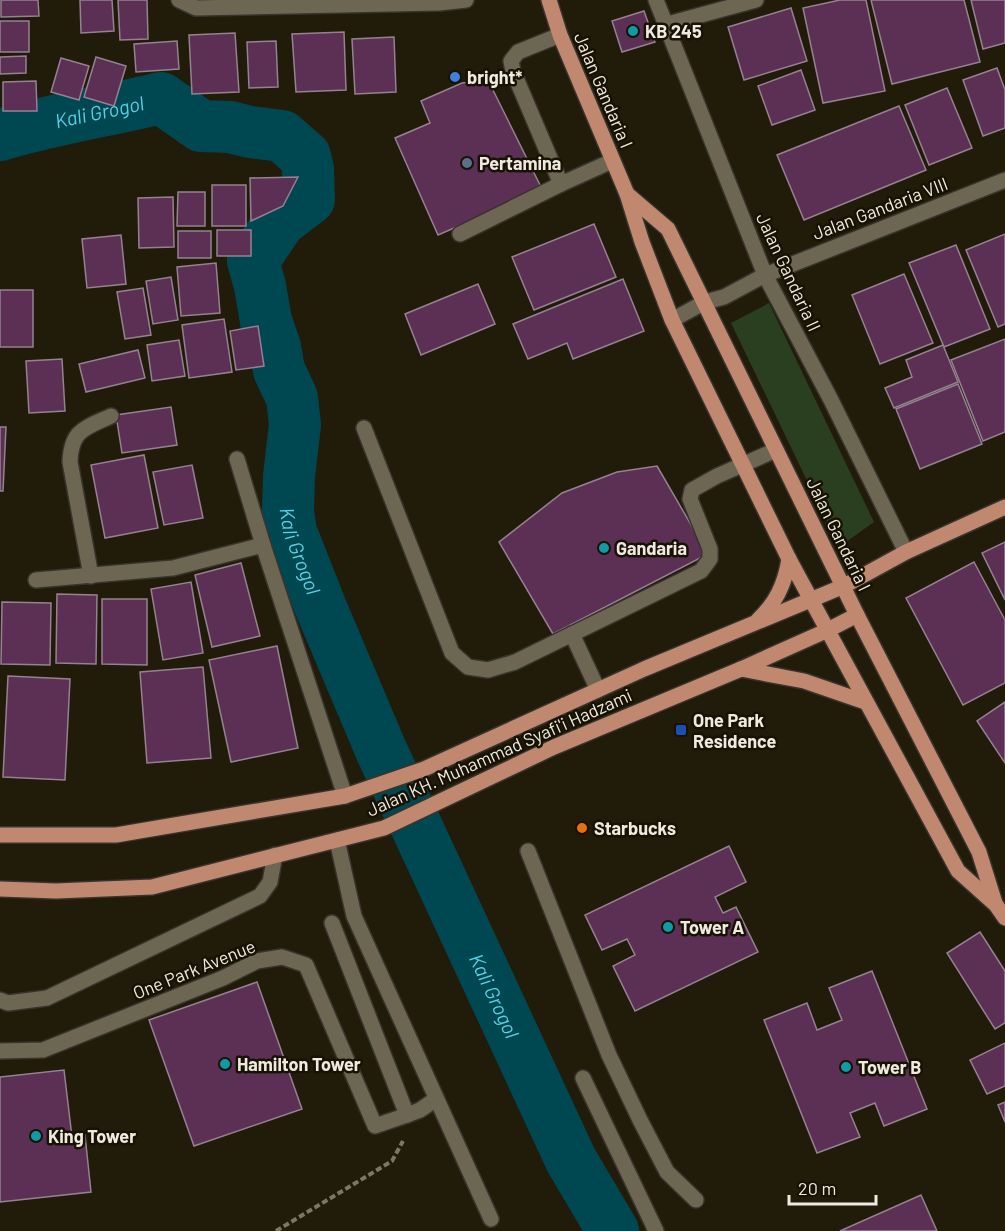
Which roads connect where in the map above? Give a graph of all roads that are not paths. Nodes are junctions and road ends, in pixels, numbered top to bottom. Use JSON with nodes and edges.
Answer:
{"nodes":[{"id":1,"x":180,"y":0,"type":"edge"},
{"id":2,"x":466,"y":0,"type":"edge"},
{"id":3,"x":549,"y":0,"type":"edge"},
{"id":4,"x":656,"y":0,"type":"edge"},
{"id":5,"x":756,"y":0,"type":"edge"},
{"id":6,"x":664,"y":26,"type":"junction"},
{"id":7,"x":560,"y":35,"type":"junction"},
{"id":8,"x":612,"y":161,"type":"junction"},
{"id":9,"x":1005,"y":180,"type":"edge"},
{"id":10,"x":561,"y":184,"type":"junction"},
{"id":11,"x":627,"y":194,"type":"junction"},
{"id":12,"x":460,"y":234,"type":"dead end"},
{"id":13,"x":765,"y":275,"type":"junction"},
{"id":14,"x":705,"y":302,"type":"junction"},
{"id":15,"x":672,"y":320,"type":"junction"},
{"id":16,"x":111,"y":416,"type":"dead end"},
{"id":17,"x":364,"y":428,"type":"dead end"},
{"id":18,"x":776,"y":450,"type":"junction"},
{"id":19,"x":237,"y":459,"type":"dead end"},
{"id":20,"x":744,"y":465,"type":"junction"},
{"id":21,"x":1005,"y":507,"type":"edge"},
{"id":22,"x":263,"y":545,"type":"junction"},
{"id":23,"x":906,"y":552,"type":"junction"},
{"id":24,"x":789,"y":559,"type":"junction"},
{"id":25,"x":91,"y":576,"type":"junction"},
{"id":26,"x":36,"y":580,"type":"dead end"},
{"id":27,"x":843,"y":586,"type":"junction"},
{"id":28,"x":812,"y":600,"type":"junction"},
{"id":29,"x":857,"y":615,"type":"junction"},
{"id":30,"x":753,"y":624,"type":"junction"},
{"id":31,"x":828,"y":630,"type":"junction"},
{"id":32,"x":572,"y":634,"type":"junction"},
{"id":33,"x":741,"y":669,"type":"junction"},
{"id":34,"x":598,"y":690,"type":"junction"},
{"id":35,"x":865,"y":702,"type":"junction"},
{"id":36,"x":345,"y":795,"type":"junction"},
{"id":37,"x":0,"y":835,"type":"edge"},
{"id":38,"x":337,"y":840,"type":"junction"},
{"id":39,"x":528,"y":851,"type":"dead end"},
{"id":40,"x":275,"y":855,"type":"junction"},
{"id":41,"x":0,"y":889,"type":"edge"},
{"id":42,"x":1000,"y":911,"type":"edge"},
{"id":43,"x":332,"y":923,"type":"dead end"},
{"id":44,"x":0,"y":1000,"type":"edge"},
{"id":45,"x":0,"y":1051,"type":"edge"},
{"id":46,"x":583,"y":1078,"type":"dead end"},
{"id":47,"x":436,"y":1099,"type":"junction"},
{"id":48,"x":413,"y":1112,"type":"junction"},
{"id":49,"x":696,"y":1200,"type":"dead end"},
{"id":50,"x":491,"y":1219,"type":"dead end"},
{"id":51,"x":656,"y":1231,"type":"edge"}],
"edges":[{"from":1,"to":2,"type":"street"},
{"from":3,"to":7,"type":"main road","name":"Jalan Gandaria I"},
{"from":4,"to":6,"type":"street","name":"Jalan Gandaria II"},
{"from":5,"to":6,"type":"street"},
{"from":6,"to":13,"type":"street","name":"Jalan Gandaria II"},
{"from":7,"to":8,"type":"main road","name":"Jalan Gandaria I"},
{"from":7,"to":10,"type":"street"},
{"from":8,"to":10,"type":"street"},
{"from":8,"to":11,"type":"main road","name":"Jalan Gandaria I"},
{"from":9,"to":13,"type":"street","name":"Jalan Gandaria VIII"},
{"from":10,"to":12,"type":"street"},
{"from":11,"to":14,"type":"main road","name":"Jalan Gandaria I"},
{"from":11,"to":15,"type":"main road","name":"Jalan Gandaria I"},
{"from":13,"to":14,"type":"street","name":"Jalan Gandaria VIII"},
{"from":13,"to":23,"type":"street","name":"Jalan Gandaria II"},
{"from":14,"to":15,"type":"street","name":"Jalan Gandaria VIII"},
{"from":14,"to":18,"type":"main road","name":"Jalan Gandaria I"},
{"from":15,"to":20,"type":"main road","name":"Jalan Gandaria I"},
{"from":16,"to":25,"type":"street"},
{"from":17,"to":32,"type":"street"},
{"from":18,"to":20,"type":"street"},
{"from":18,"to":27,"type":"main road","name":"Jalan Gandaria I"},
{"from":19,"to":22,"type":"street"},
{"from":20,"to":24,"type":"main road","name":"Jalan Gandaria I"},
{"from":20,"to":32,"type":"street"},
{"from":21,"to":23,"type":"main road","name":"Jalan KH. Muhammad Syafi'i Hadzami"},
{"from":22,"to":25,"type":"street"},
{"from":22,"to":36,"type":"street"},
{"from":23,"to":27,"type":"main road","name":"Jalan KH. Muhammad Syafi'i Hadzami"},
{"from":24,"to":28,"type":"main road","name":"Jalan Gandaria I"},
{"from":24,"to":30,"type":"main road"},
{"from":25,"to":26,"type":"street"},
{"from":27,"to":28,"type":"main road","name":"Jalan KH. Muhammad Syafi'i Hadzami"},
{"from":27,"to":29,"type":"main road","name":"Jalan Gandaria I"},
{"from":28,"to":30,"type":"main road","name":"Jalan KH. Muhammad Syafi'i Hadzami"},
{"from":28,"to":31,"type":"main road","name":"Jalan Gandaria I"},
{"from":29,"to":31,"type":"main road","name":"Jalan KH. Muhammad Syafi'i Hadzami"},
{"from":29,"to":42,"type":"main road","name":"Jalan Gandaria I"},
{"from":30,"to":34,"type":"main road","name":"Jalan KH. Muhammad Syafi'i Hadzami"},
{"from":31,"to":33,"type":"main road","name":"Jalan KH. Muhammad Syafi'i Hadzami"},
{"from":31,"to":35,"type":"main road","name":"Jalan Gandaria I"},
{"from":32,"to":34,"type":"street"},
{"from":33,"to":35,"type":"main road"},
{"from":33,"to":38,"type":"main road","name":"Jalan KH. Muhammad Syafi'i Hadzami"},
{"from":34,"to":36,"type":"main road","name":"Jalan KH. Muhammad Syafi'i Hadzami"},
{"from":35,"to":42,"type":"main road","name":"Jalan Gandaria I"},
{"from":36,"to":37,"type":"main road","name":"Jalan KH. Muhammad Syafi'i Hadzami"},
{"from":38,"to":40,"type":"main road","name":"Jalan KH. Muhammad Syafi'i Hadzami"},
{"from":38,"to":47,"type":"street"},
{"from":39,"to":49,"type":"street"},
{"from":40,"to":41,"type":"main road","name":"Jalan KH. Muhammad Syafi'i Hadzami"},
{"from":40,"to":44,"type":"street","name":"One Park Avenue"},
{"from":43,"to":48,"type":"street"},
{"from":45,"to":48,"type":"street","name":"One Park Avenue"},
{"from":46,"to":51,"type":"street"},
{"from":47,"to":48,"type":"street","name":"One Park Avenue"},
{"from":47,"to":50,"type":"street"}]}
